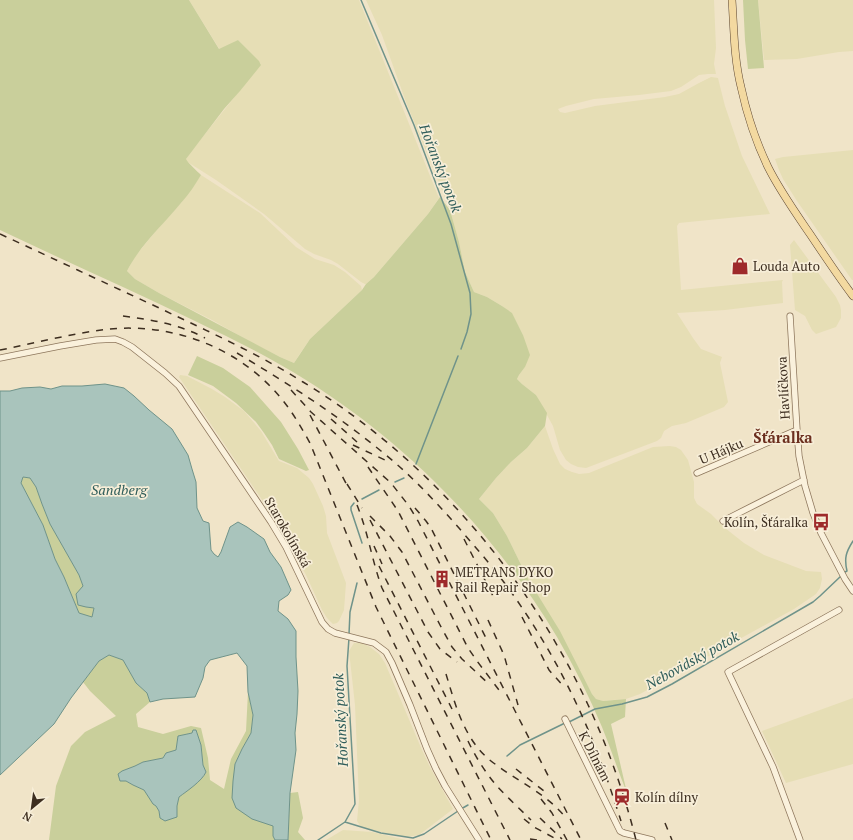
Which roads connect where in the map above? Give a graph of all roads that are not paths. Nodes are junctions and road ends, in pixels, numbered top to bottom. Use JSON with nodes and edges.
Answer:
{"nodes":[{"id":1,"x":732,"y":0,"type":"edge"},
{"id":2,"x":853,"y":296,"type":"edge"},
{"id":3,"x":790,"y":316,"type":"dead end"},
{"id":4,"x":0,"y":358,"type":"edge"},
{"id":5,"x":797,"y":430,"type":"junction"},
{"id":6,"x":697,"y":473,"type":"dead end"},
{"id":7,"x":804,"y":480,"type":"junction"},
{"id":8,"x":723,"y":521,"type":"dead end"},
{"id":9,"x":853,"y":591,"type":"edge"},
{"id":10,"x":840,"y":610,"type":"dead end"},
{"id":11,"x":566,"y":722,"type":"dead end"},
{"id":12,"x":479,"y":840,"type":"edge"},
{"id":13,"x":652,"y":840,"type":"edge"},
{"id":14,"x":800,"y":840,"type":"edge"}],
"edges":[{"from":1,"to":2,"type":"main road"},
{"from":3,"to":5,"type":"street","name":"Havlíčkova"},
{"from":4,"to":12,"type":"street","name":"Starokolínská"},
{"from":5,"to":6,"type":"street","name":"U Hájku"},
{"from":5,"to":7,"type":"street","name":"Havlíčkova"},
{"from":7,"to":8,"type":"street"},
{"from":7,"to":9,"type":"street","name":"Havlíčkova"},
{"from":10,"to":14,"type":"street"},
{"from":11,"to":13,"type":"street","name":"K Dílnám"}]}
